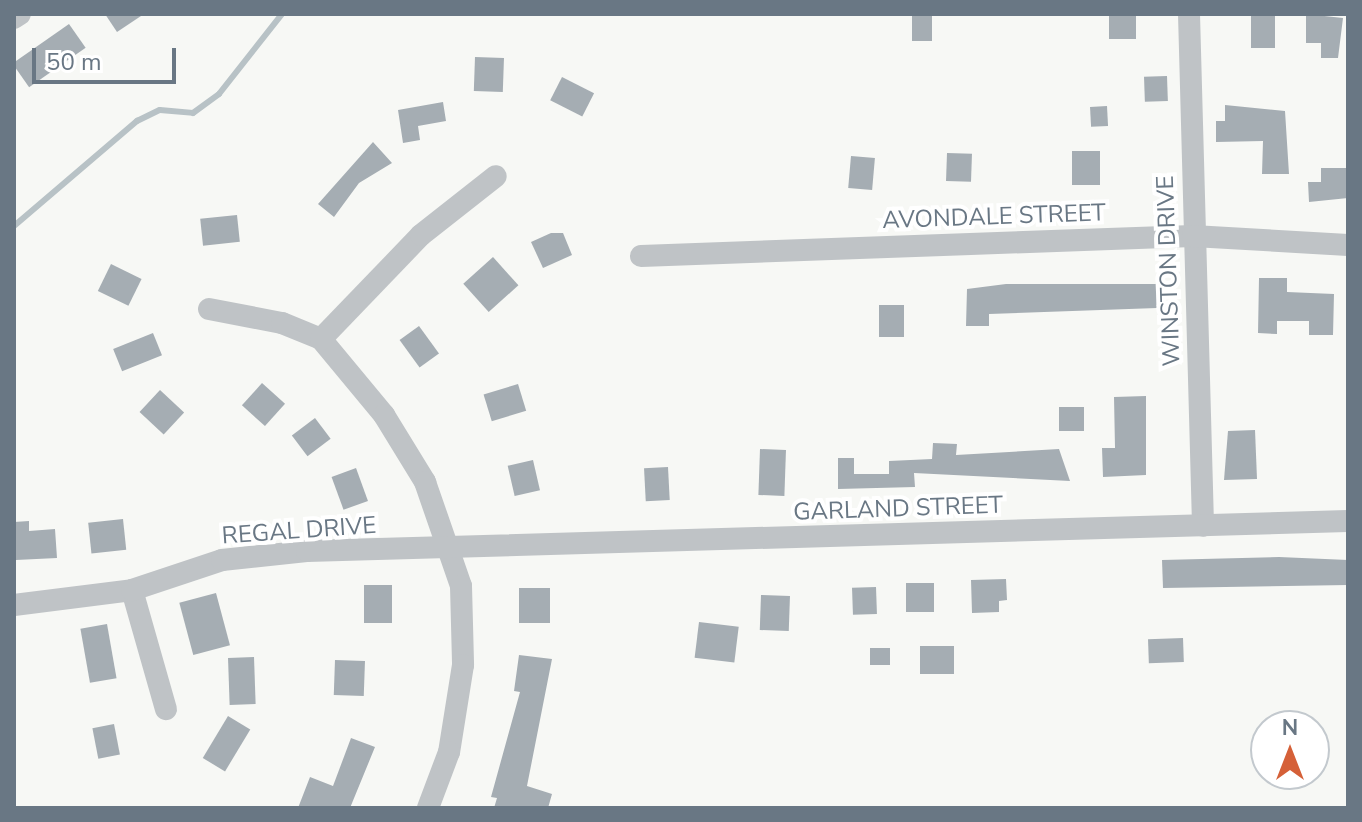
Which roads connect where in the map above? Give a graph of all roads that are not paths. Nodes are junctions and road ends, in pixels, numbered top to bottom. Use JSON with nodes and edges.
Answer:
{"nodes":[{"id":1,"x":20,"y":14,"type":"edge"},
{"id":2,"x":1189,"y":14,"type":"edge"},
{"id":3,"x":14,"y":18,"type":"edge"},
{"id":4,"x":496,"y":176,"type":"dead end"},
{"id":5,"x":1193,"y":236,"type":"junction"},
{"id":6,"x":1348,"y":245,"type":"edge"},
{"id":7,"x":641,"y":256,"type":"dead end"},
{"id":8,"x":209,"y":309,"type":"dead end"},
{"id":9,"x":321,"y":339,"type":"junction"},
{"id":10,"x":1348,"y":521,"type":"edge"},
{"id":11,"x":1203,"y":526,"type":"junction"},
{"id":12,"x":449,"y":549,"type":"junction"},
{"id":13,"x":132,"y":590,"type":"junction"},
{"id":14,"x":14,"y":605,"type":"edge"},
{"id":15,"x":166,"y":709,"type":"dead end"},
{"id":16,"x":428,"y":808,"type":"edge"}],
"edges":[{"from":1,"to":3,"type":"street"},
{"from":2,"to":5,"type":"street","name":"WINSTON DRIVE"},
{"from":4,"to":9,"type":"street"},
{"from":5,"to":6,"type":"street","name":"AVONDALE STREET"},
{"from":5,"to":7,"type":"street","name":"AVONDALE STREET"},
{"from":5,"to":11,"type":"street","name":"WINSTON DRIVE"},
{"from":8,"to":9,"type":"street"},
{"from":9,"to":12,"type":"street"},
{"from":10,"to":11,"type":"street","name":"GARLAND STREET"},
{"from":11,"to":12,"type":"street","name":"GARLAND STREET"},
{"from":12,"to":13,"type":"street","name":"REGAL DRIVE"},
{"from":12,"to":16,"type":"street"},
{"from":13,"to":14,"type":"street","name":"REGAL DRIVE"},
{"from":13,"to":15,"type":"street"}]}
